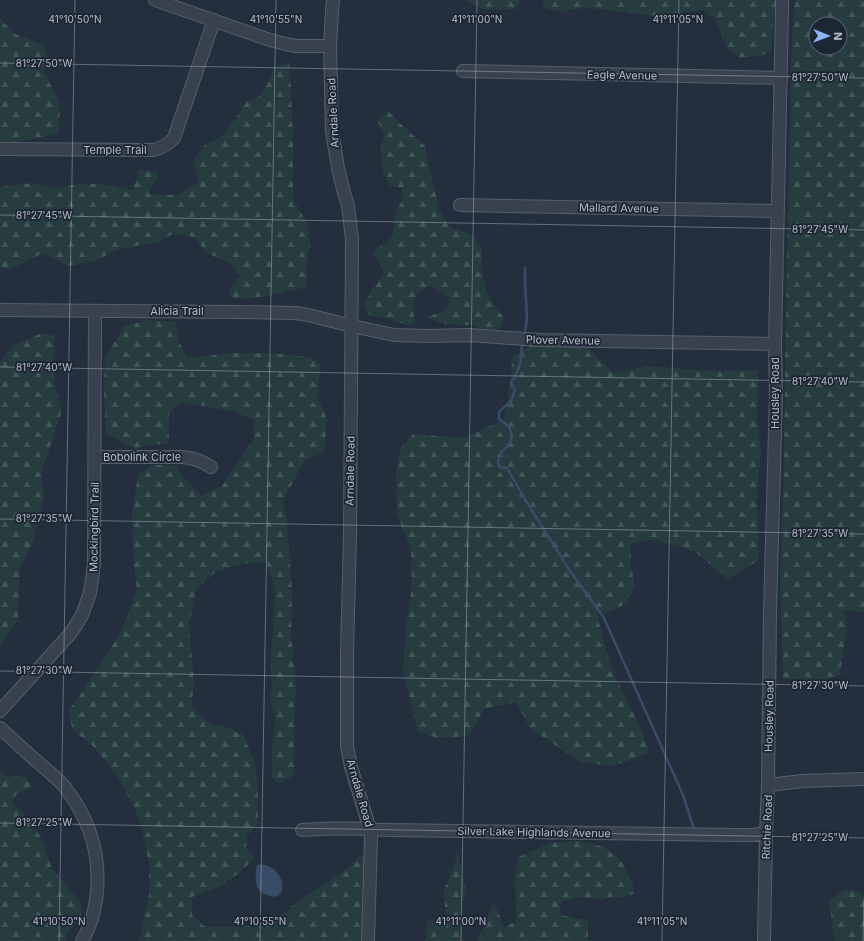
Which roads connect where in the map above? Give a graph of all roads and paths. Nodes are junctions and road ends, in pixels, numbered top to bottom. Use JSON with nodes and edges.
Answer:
{"nodes":[{"id":1,"x":155,"y":0,"type":"edge"},
{"id":2,"x":333,"y":0,"type":"edge"},
{"id":3,"x":782,"y":0,"type":"edge"},
{"id":4,"x":214,"y":20,"type":"junction"},
{"id":5,"x":330,"y":46,"type":"junction"},
{"id":6,"x":463,"y":71,"type":"dead end"},
{"id":7,"x":781,"y":78,"type":"junction"},
{"id":8,"x":0,"y":149,"type":"edge"},
{"id":9,"x":460,"y":205,"type":"dead end"},
{"id":10,"x":778,"y":211,"type":"junction"},
{"id":11,"x":0,"y":310,"type":"edge"},
{"id":12,"x":95,"y":311,"type":"junction"},
{"id":13,"x":352,"y":326,"type":"junction"},
{"id":14,"x":775,"y":344,"type":"junction"},
{"id":15,"x":95,"y":457,"type":"junction"},
{"id":16,"x":211,"y":467,"type":"dead end"},
{"id":17,"x":0,"y":711,"type":"edge"},
{"id":18,"x":0,"y":728,"type":"edge"},
{"id":19,"x":864,"y":780,"type":"edge"},
{"id":20,"x":768,"y":785,"type":"junction"},
{"id":21,"x":370,"y":829,"type":"junction"},
{"id":22,"x":302,"y":830,"type":"dead end"},
{"id":23,"x":766,"y":833,"type":"junction"},
{"id":24,"x":82,"y":941,"type":"edge"},
{"id":25,"x":368,"y":941,"type":"edge"},
{"id":26,"x":764,"y":941,"type":"edge"}],
"edges":[{"from":1,"to":4,"type":"street"},
{"from":2,"to":5,"type":"street","name":"Arndale Road"},
{"from":3,"to":7,"type":"street","name":"Housley Road"},
{"from":4,"to":5,"type":"street"},
{"from":4,"to":8,"type":"street","name":"Temple Trail"},
{"from":5,"to":13,"type":"street","name":"Arndale Road"},
{"from":6,"to":7,"type":"street","name":"Eagle Avenue"},
{"from":7,"to":10,"type":"street","name":"Housley Road"},
{"from":9,"to":10,"type":"street","name":"Mallard Avenue"},
{"from":10,"to":14,"type":"street","name":"Housley Road"},
{"from":11,"to":12,"type":"street","name":"Alicia Trail"},
{"from":12,"to":13,"type":"street","name":"Alicia Trail"},
{"from":12,"to":15,"type":"street","name":"Mockingbird Trail"},
{"from":13,"to":14,"type":"street","name":"Plover Avenue"},
{"from":13,"to":21,"type":"street","name":"Arndale Road"},
{"from":14,"to":20,"type":"street","name":"Housley Road"},
{"from":15,"to":16,"type":"street","name":"Bobolink Circle"},
{"from":15,"to":17,"type":"street","name":"Mockingbird Trail"},
{"from":18,"to":24,"type":"street"},
{"from":19,"to":20,"type":"street","name":"Ritchie Road"},
{"from":20,"to":23,"type":"street","name":"Ritchie Road"},
{"from":21,"to":22,"type":"street","name":"Silver Lake Highlands Avenue"},
{"from":21,"to":23,"type":"street","name":"Silver Lake Highlands Avenue"},
{"from":21,"to":25,"type":"street","name":"Arndale Road"},
{"from":23,"to":26,"type":"street","name":"Ritchie Road"}]}
